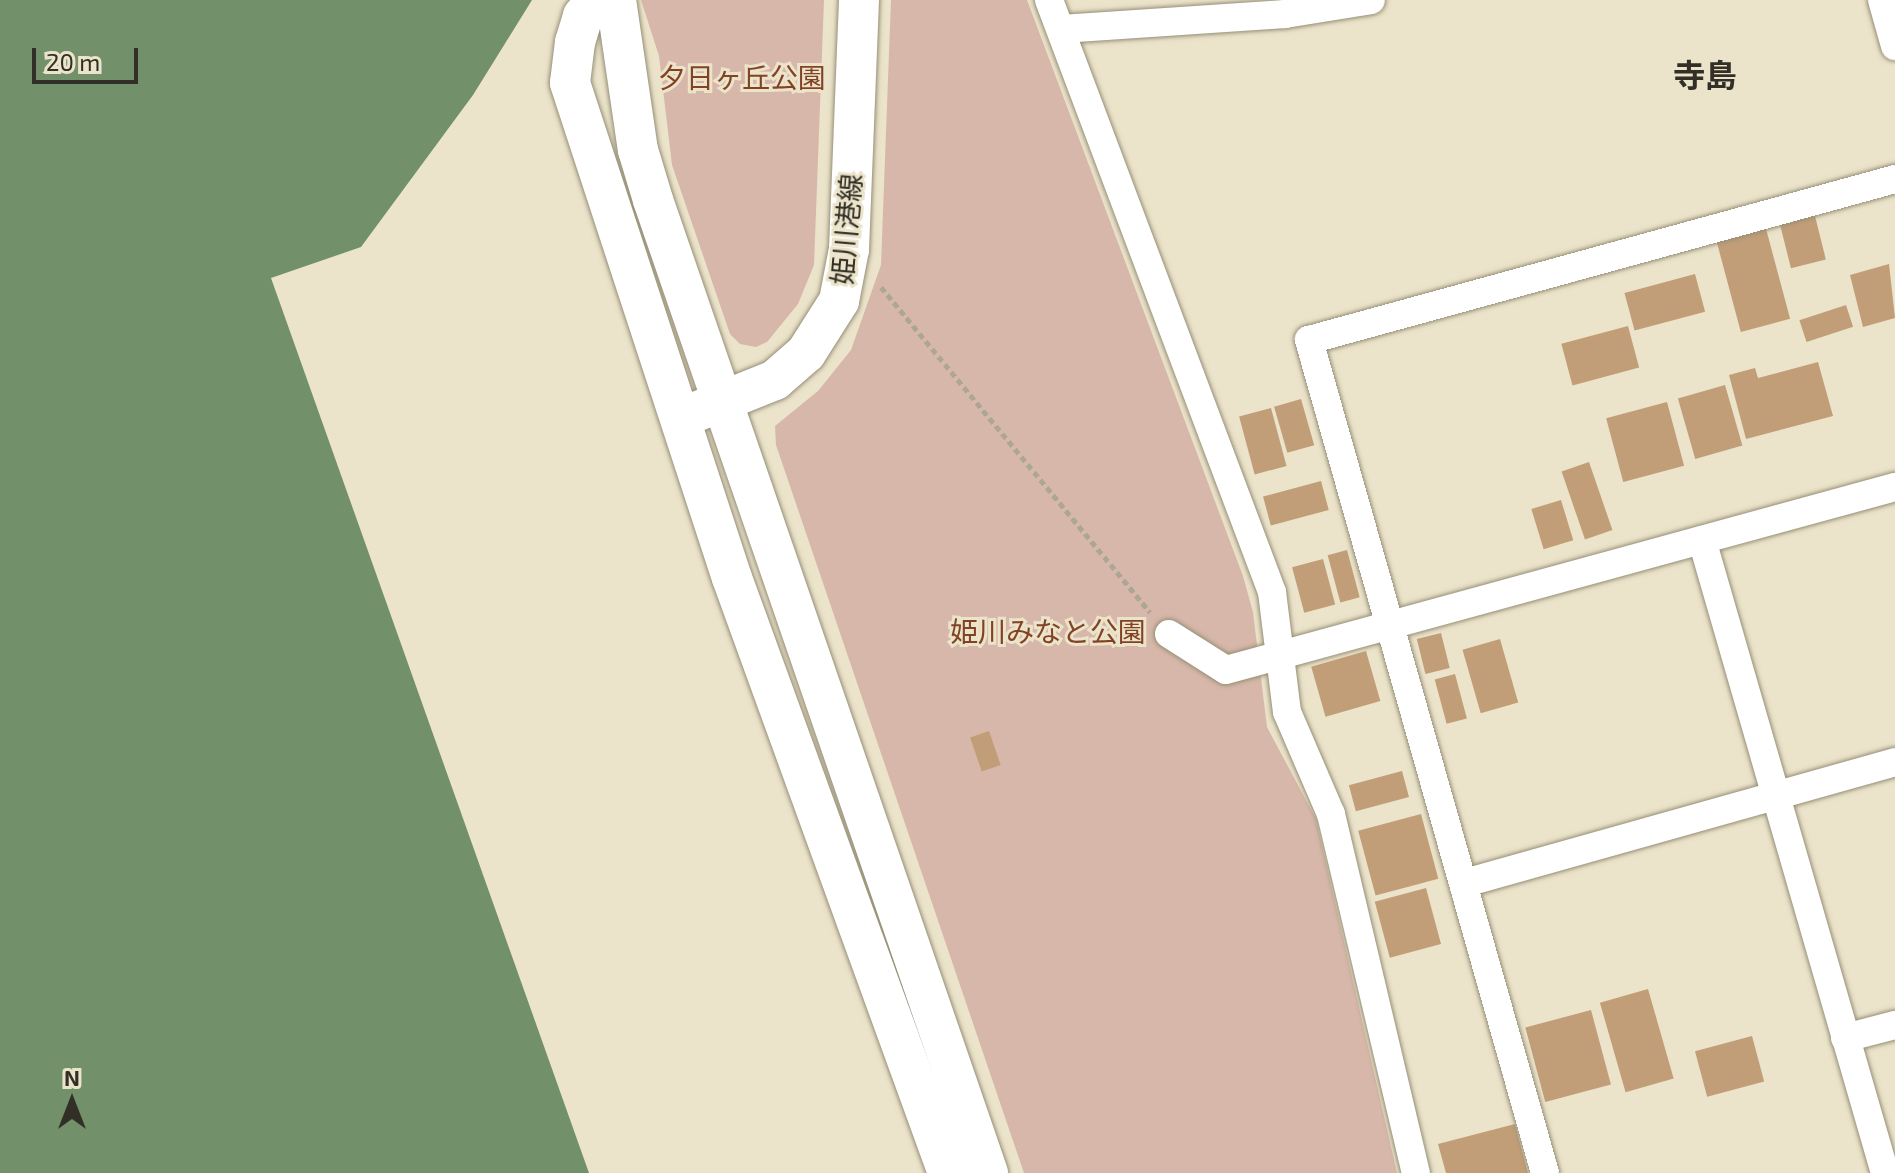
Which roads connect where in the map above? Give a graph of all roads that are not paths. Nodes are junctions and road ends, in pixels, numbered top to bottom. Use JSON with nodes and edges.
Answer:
{"nodes":[{"id":1,"x":596,"y":0,"type":"edge"},
{"id":2,"x":616,"y":0,"type":"edge"},
{"id":3,"x":859,"y":0,"type":"edge"},
{"id":4,"x":1049,"y":0,"type":"edge"},
{"id":5,"x":1371,"y":0,"type":"edge"},
{"id":6,"x":1882,"y":0,"type":"edge"},
{"id":7,"x":1061,"y":29,"type":"junction"},
{"id":8,"x":1895,"y":46,"type":"edge"},
{"id":9,"x":1895,"y":179,"type":"edge"},
{"id":10,"x":721,"y":404,"type":"junction"},
{"id":11,"x":679,"y":416,"type":"junction"},
{"id":12,"x":1895,"y":487,"type":"edge"},
{"id":13,"x":1702,"y":540,"type":"junction"},
{"id":14,"x":1389,"y":629,"type":"junction"},
{"id":15,"x":1169,"y":634,"type":"road end"},
{"id":16,"x":1284,"y":656,"type":"junction"},
{"id":17,"x":1895,"y":762,"type":"edge"},
{"id":18,"x":1778,"y":796,"type":"junction"},
{"id":19,"x":1465,"y":883,"type":"junction"},
{"id":20,"x":1895,"y":1025,"type":"edge"},
{"id":21,"x":1845,"y":1038,"type":"junction"},
{"id":22,"x":948,"y":1173,"type":"edge"},
{"id":23,"x":988,"y":1173,"type":"edge"},
{"id":24,"x":1416,"y":1173,"type":"edge"},
{"id":25,"x":1545,"y":1173,"type":"edge"},
{"id":26,"x":1885,"y":1173,"type":"edge"}],
"edges":[{"from":1,"to":11,"type":"street"},
{"from":2,"to":10,"type":"street"},
{"from":3,"to":10,"type":"street","name":"姫川港線"},
{"from":4,"to":7,"type":"street"},
{"from":5,"to":7,"type":"street"},
{"from":6,"to":8,"type":"street"},
{"from":7,"to":16,"type":"street"},
{"from":9,"to":14,"type":"street"},
{"from":10,"to":11,"type":"street","name":"姫川港線"},
{"from":10,"to":23,"type":"street"},
{"from":11,"to":22,"type":"street"},
{"from":12,"to":13,"type":"street"},
{"from":13,"to":14,"type":"street"},
{"from":13,"to":18,"type":"street"},
{"from":14,"to":16,"type":"street"},
{"from":14,"to":19,"type":"street"},
{"from":15,"to":16,"type":"street"},
{"from":16,"to":24,"type":"street"},
{"from":17,"to":18,"type":"street"},
{"from":18,"to":19,"type":"street"},
{"from":18,"to":21,"type":"street"},
{"from":19,"to":25,"type":"street"},
{"from":20,"to":21,"type":"street"},
{"from":21,"to":26,"type":"street"}]}
